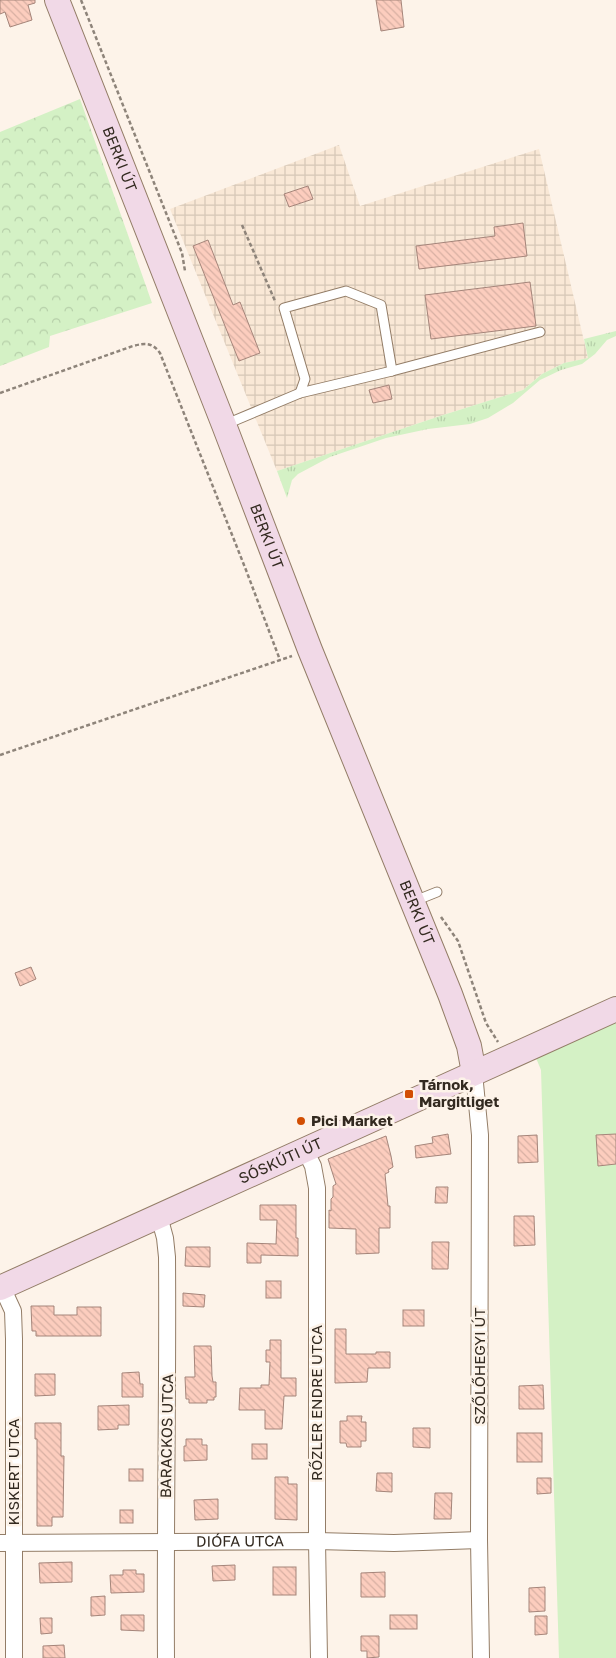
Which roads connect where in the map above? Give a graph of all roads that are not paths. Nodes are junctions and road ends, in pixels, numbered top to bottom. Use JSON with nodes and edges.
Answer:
{"nodes":[{"id":1,"x":57,"y":0,"type":"edge"},
{"id":2,"x":540,"y":332,"type":"dead end"},
{"id":3,"x":392,"y":371,"type":"junction"},
{"id":4,"x":300,"y":393,"type":"junction"},
{"id":5,"x":224,"y":425,"type":"junction"},
{"id":6,"x":616,"y":1009,"type":"edge"},
{"id":7,"x":474,"y":1074,"type":"junction"},
{"id":8,"x":306,"y":1150,"type":"junction"},
{"id":9,"x":159,"y":1216,"type":"junction"},
{"id":10,"x":1,"y":1288,"type":"edge"},
{"id":11,"x":480,"y":1540,"type":"junction"},
{"id":12,"x":317,"y":1541,"type":"junction"},
{"id":13,"x":165,"y":1542,"type":"junction"},
{"id":14,"x":7,"y":1543,"type":"edge"},
{"id":15,"x":14,"y":1658,"type":"edge"},
{"id":16,"x":166,"y":1658,"type":"edge"},
{"id":17,"x":319,"y":1658,"type":"edge"},
{"id":18,"x":481,"y":1658,"type":"edge"}],
"edges":[{"from":1,"to":5,"type":"street","name":"BERKI ÚT"},
{"from":2,"to":3,"type":"lane"},
{"from":3,"to":4,"type":"lane"},
{"from":3,"to":4,"type":"lane"},
{"from":4,"to":5,"type":"lane"},
{"from":5,"to":7,"type":"street","name":"BERKI ÚT"},
{"from":6,"to":7,"type":"street","name":"SÓSKÚTI ÚT"},
{"from":7,"to":8,"type":"street","name":"SÓSKÚTI ÚT"},
{"from":7,"to":11,"type":"street","name":"SZŐLŐHEGYI ÚT"},
{"from":8,"to":9,"type":"street","name":"SÓSKÚTI ÚT"},
{"from":8,"to":12,"type":"street","name":"RŐZLER ENDRE UTCA"},
{"from":9,"to":10,"type":"street","name":"SÓSKÚTI ÚT"},
{"from":9,"to":13,"type":"street","name":"BARACKOS UTCA"},
{"from":10,"to":14,"type":"street","name":"KISKERT UTCA"},
{"from":11,"to":12,"type":"street","name":"DIÓFA UTCA"},
{"from":11,"to":18,"type":"street","name":"SZŐLŐHEGYI ÚT"},
{"from":12,"to":13,"type":"street","name":"DIÓFA UTCA"},
{"from":12,"to":17,"type":"street","name":"RŐZLER ENDRE UTCA"},
{"from":13,"to":14,"type":"street","name":"DIÓFA UTCA"},
{"from":13,"to":16,"type":"street","name":"BARACKOS UTCA"},
{"from":14,"to":15,"type":"street","name":"KISKERT UTCA"}]}
